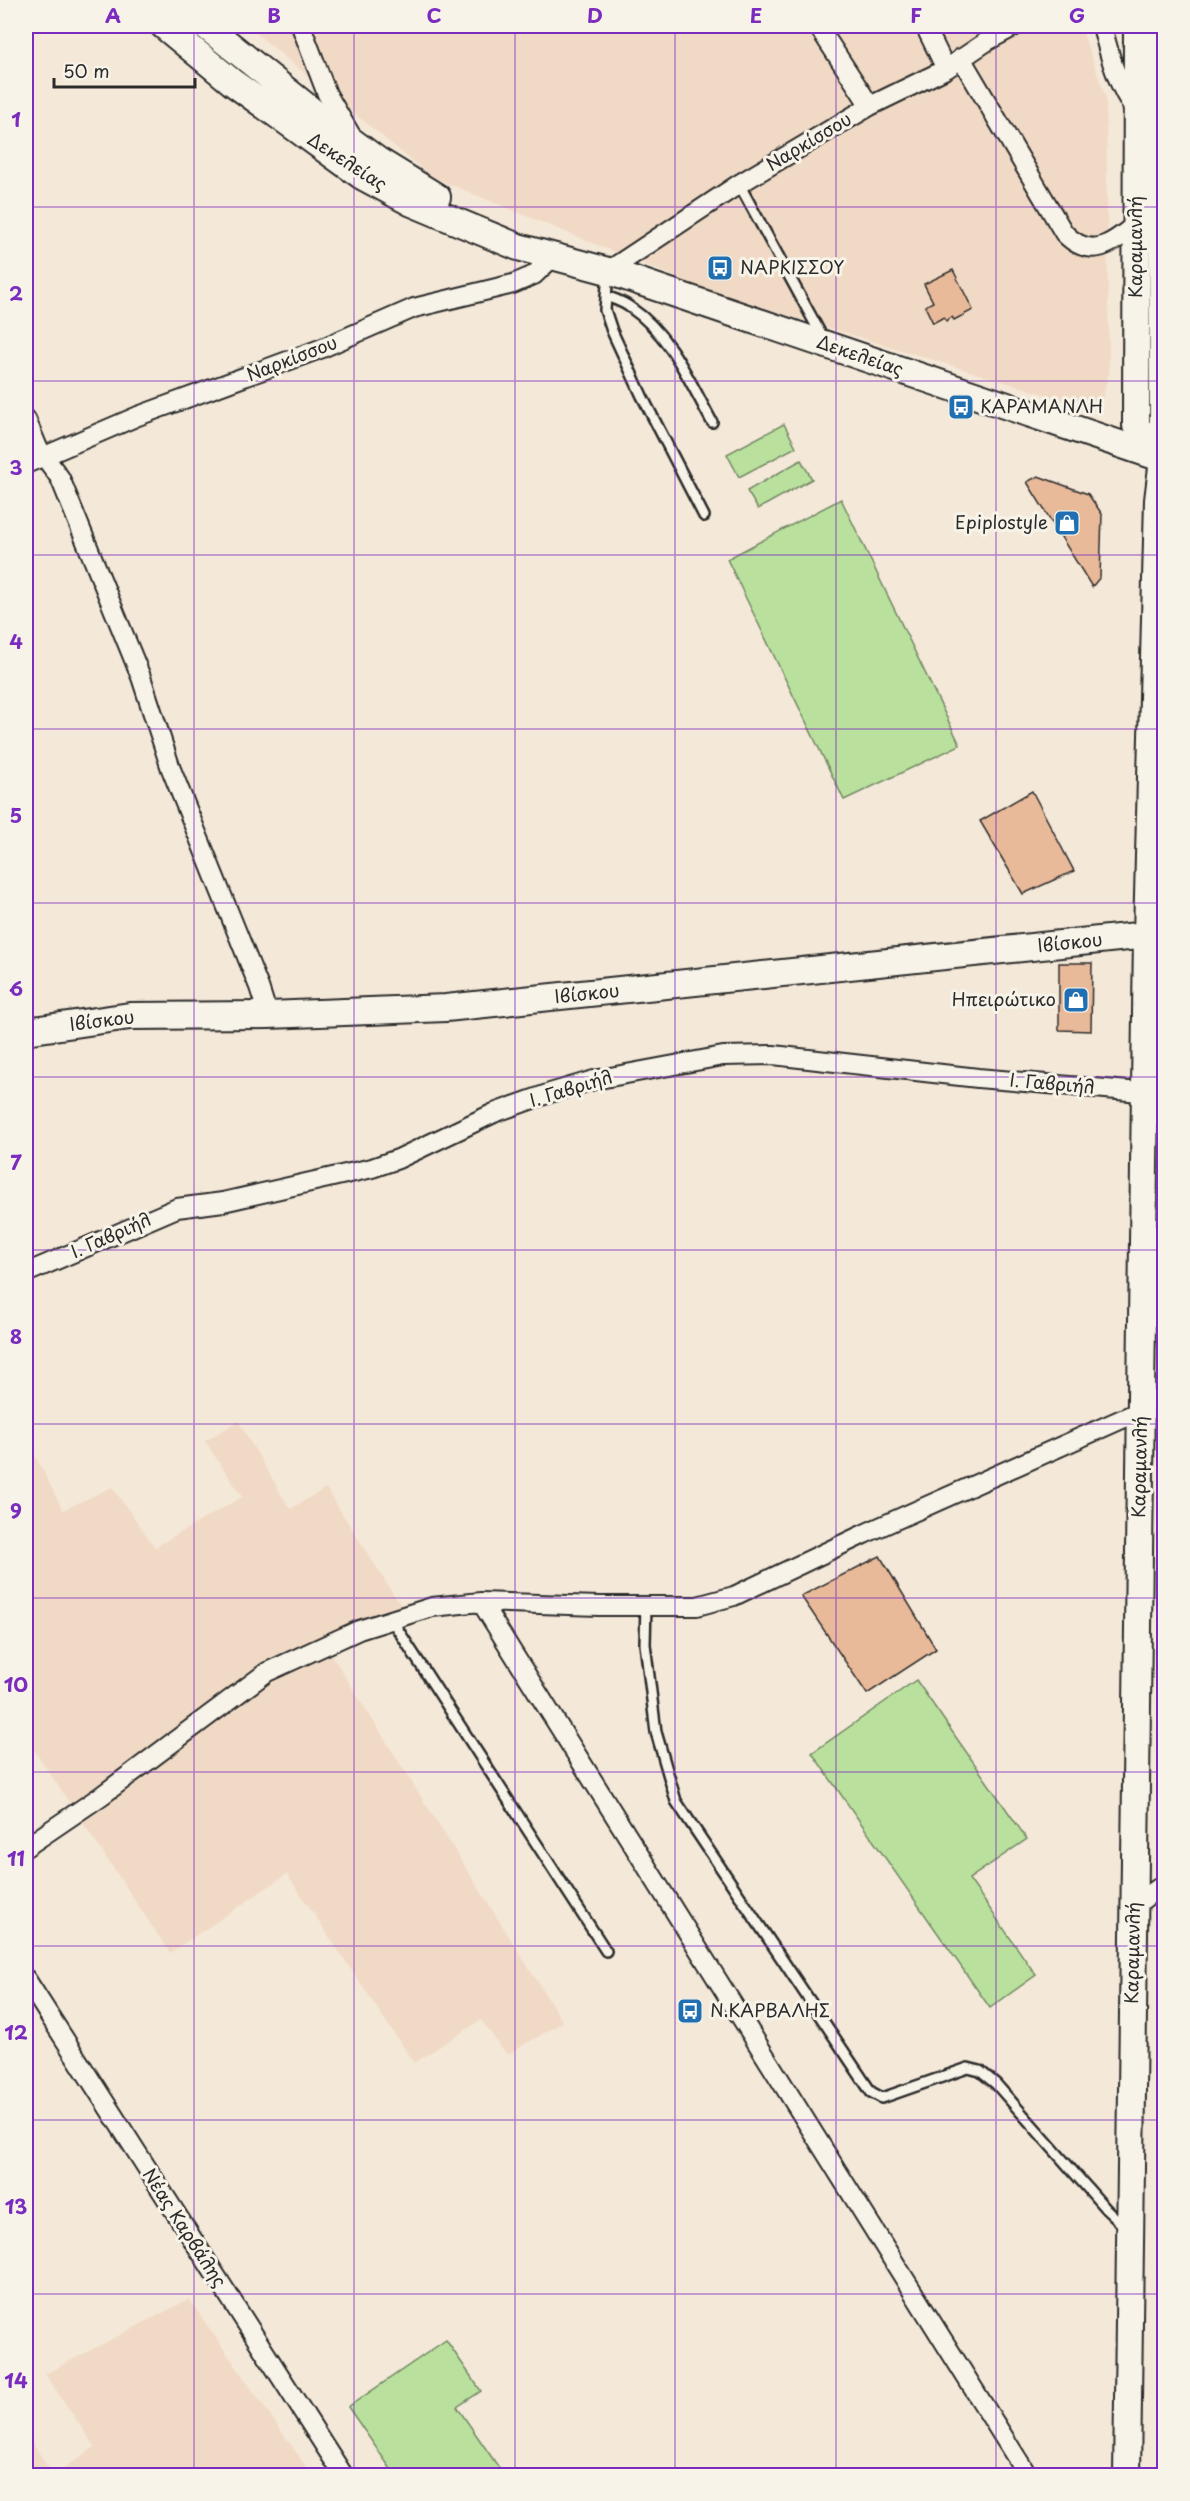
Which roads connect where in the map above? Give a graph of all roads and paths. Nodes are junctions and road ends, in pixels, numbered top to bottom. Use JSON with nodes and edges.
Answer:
{"nodes":[{"id":1,"x":164,"y":26,"type":"edge"},
{"id":2,"x":206,"y":26,"type":"edge"},
{"id":3,"x":302,"y":26,"type":"edge"},
{"id":4,"x":819,"y":26,"type":"edge"},
{"id":5,"x":925,"y":26,"type":"edge"},
{"id":6,"x":1016,"y":26,"type":"edge"},
{"id":7,"x":1102,"y":26,"type":"edge"},
{"id":8,"x":1137,"y":26,"type":"edge"},
{"id":9,"x":1162,"y":26,"type":"edge"},
{"id":10,"x":986,"y":33,"type":"edge"},
{"id":11,"x":953,"y":64,"type":"junction"},
{"id":12,"x":1164,"y":104,"type":"edge"},
{"id":13,"x":870,"y":106,"type":"junction"},
{"id":14,"x":1137,"y":112,"type":"junction"},
{"id":15,"x":356,"y":144,"type":"junction"},
{"id":16,"x":739,"y":184,"type":"junction"},
{"id":17,"x":1136,"y":224,"type":"junction"},
{"id":18,"x":1164,"y":225,"type":"edge"},
{"id":19,"x":555,"y":255,"type":"junction"},
{"id":20,"x":607,"y":283,"type":"junction"},
{"id":21,"x":827,"y":345,"type":"junction"},
{"id":22,"x":26,"y":420,"type":"edge"},
{"id":23,"x":712,"y":422,"type":"dead end"},
{"id":24,"x":45,"y":457,"type":"junction"},
{"id":25,"x":1164,"y":459,"type":"edge"},
{"id":26,"x":26,"y":464,"type":"edge"},
{"id":27,"x":704,"y":516,"type":"dead end"},
{"id":28,"x":1156,"y":873,"type":"edge"},
{"id":29,"x":1147,"y":935,"type":"junction"},
{"id":30,"x":268,"y":1015,"type":"junction"},
{"id":31,"x":26,"y":1031,"type":"edge"},
{"id":32,"x":1155,"y":1093,"type":"edge"},
{"id":33,"x":26,"y":1273,"type":"edge"},
{"id":34,"x":1140,"y":1411,"type":"junction"},
{"id":35,"x":481,"y":1602,"type":"junction"},
{"id":36,"x":646,"y":1605,"type":"junction"},
{"id":37,"x":391,"y":1619,"type":"junction"},
{"id":38,"x":26,"y":1847,"type":"edge"},
{"id":39,"x":1164,"y":1884,"type":"edge"},
{"id":40,"x":1134,"y":1906,"type":"junction"},
{"id":41,"x":606,"y":1951,"type":"dead end"},
{"id":42,"x":26,"y":1979,"type":"edge"},
{"id":43,"x":1130,"y":2232,"type":"junction"},
{"id":44,"x":344,"y":2475,"type":"edge"},
{"id":45,"x":1028,"y":2475,"type":"edge"},
{"id":46,"x":1126,"y":2475,"type":"edge"}],
"edges":[{"from":1,"to":19,"type":"main road","name":"Δεκελείας"},
{"from":2,"to":15,"type":"main road","name":"Δεκελείας"},
{"from":3,"to":15,"type":"street"},
{"from":4,"to":13,"type":"street"},
{"from":5,"to":11,"type":"street"},
{"from":6,"to":10,"type":"street","name":"Ναρκίσσου"},
{"from":7,"to":14,"type":"street"},
{"from":8,"to":14,"type":"main road","name":"Καραμανλή"},
{"from":9,"to":12,"type":"main road","name":"Καραμανλή"},
{"from":10,"to":11,"type":"street","name":"Ναρκίσσου"},
{"from":11,"to":13,"type":"street","name":"Ναρκίσσου"},
{"from":11,"to":17,"type":"street"},
{"from":12,"to":18,"type":"main road","name":"Καραμανλή"},
{"from":13,"to":16,"type":"street","name":"Ναρκίσσου"},
{"from":14,"to":17,"type":"main road","name":"Καραμανλή"},
{"from":15,"to":19,"type":"main road","name":"Δεκελείας"},
{"from":16,"to":20,"type":"street","name":"Ναρκίσσου"},
{"from":16,"to":21,"type":"lane"},
{"from":17,"to":25,"type":"main road","name":"Καραμανλή"},
{"from":18,"to":25,"type":"main road","name":"Καραμανλή"},
{"from":19,"to":20,"type":"main road","name":"Δεκελείας"},
{"from":19,"to":24,"type":"street","name":"Ναρκίσσου"},
{"from":20,"to":21,"type":"main road","name":"Δεκελείας"},
{"from":20,"to":23,"type":"lane"},
{"from":20,"to":27,"type":"lane"},
{"from":21,"to":25,"type":"main road","name":"Δεκελείας"},
{"from":22,"to":24,"type":"street"},
{"from":24,"to":26,"type":"street","name":"Ναρκίσσου"},
{"from":24,"to":30,"type":"street"},
{"from":25,"to":28,"type":"main road","name":"Καραμανλή"},
{"from":28,"to":29,"type":"main road","name":"Καραμανλή"},
{"from":29,"to":30,"type":"main road","name":"Ιβίσκου"},
{"from":29,"to":32,"type":"main road","name":"Καραμανλή"},
{"from":30,"to":31,"type":"main road","name":"Ιβίσκου"},
{"from":32,"to":33,"type":"street","name":"Ι. Γαβριήλ"},
{"from":32,"to":34,"type":"main road","name":"Καραμανλή"},
{"from":34,"to":36,"type":"street"},
{"from":34,"to":40,"type":"main road","name":"Καραμανλή"},
{"from":35,"to":36,"type":"street"},
{"from":35,"to":37,"type":"street"},
{"from":35,"to":45,"type":"street"},
{"from":36,"to":43,"type":"lane"},
{"from":37,"to":38,"type":"street"},
{"from":37,"to":41,"type":"lane"},
{"from":39,"to":40,"type":"street"},
{"from":40,"to":43,"type":"main road","name":"Καραμανλή"},
{"from":42,"to":44,"type":"street","name":"Νέας Καρβάλης"},
{"from":43,"to":46,"type":"main road","name":"Καραμανλή"}]}
